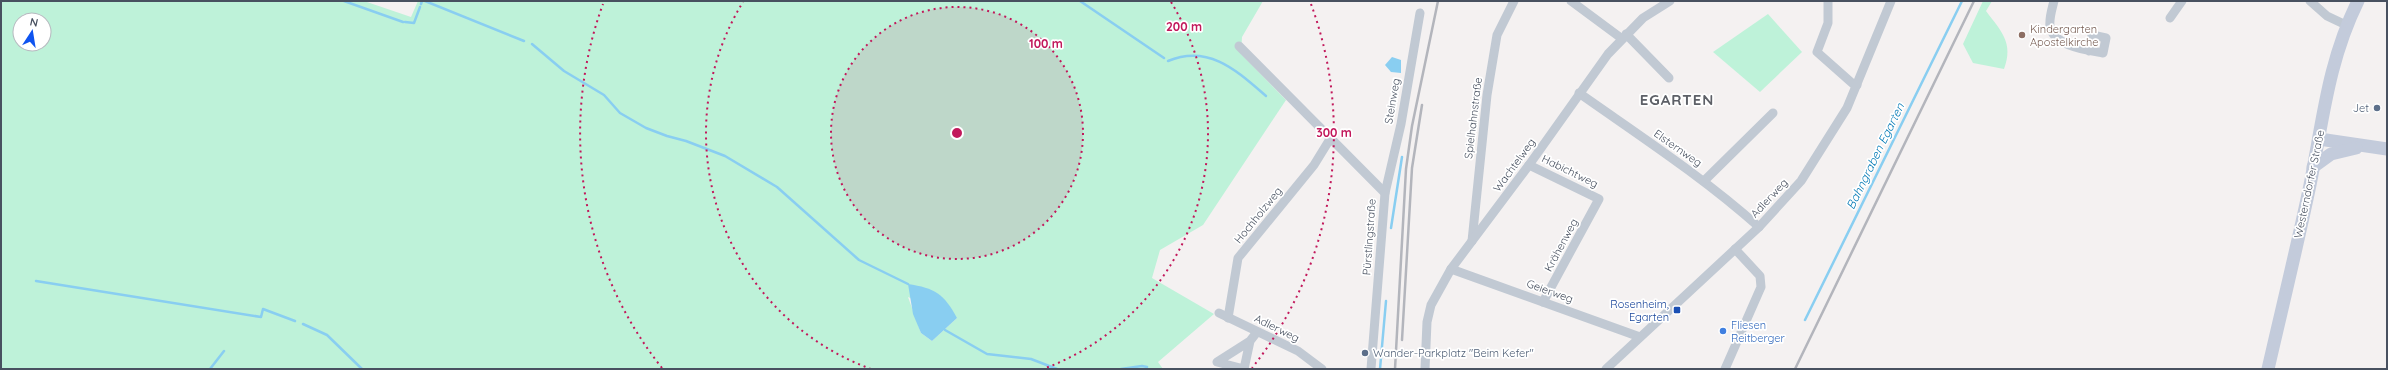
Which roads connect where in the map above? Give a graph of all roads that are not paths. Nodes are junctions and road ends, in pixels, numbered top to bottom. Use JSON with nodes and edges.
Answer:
{"nodes":[{"id":1,"x":1514,"y":1,"type":"edge"},
{"id":2,"x":1571,"y":1,"type":"edge"},
{"id":3,"x":1670,"y":1,"type":"edge"},
{"id":4,"x":1828,"y":1,"type":"edge"},
{"id":5,"x":1891,"y":1,"type":"edge"},
{"id":6,"x":2054,"y":1,"type":"edge"},
{"id":7,"x":2182,"y":1,"type":"edge"},
{"id":8,"x":2310,"y":1,"type":"edge"},
{"id":9,"x":2358,"y":1,"type":"edge"},
{"id":10,"x":1420,"y":13,"type":"dead end"},
{"id":11,"x":2170,"y":18,"type":"dead end"},
{"id":12,"x":2346,"y":25,"type":"junction"},
{"id":13,"x":1623,"y":36,"type":"junction"},
{"id":14,"x":1239,"y":46,"type":"dead end"},
{"id":15,"x":2089,"y":51,"type":"dead end"},
{"id":16,"x":1669,"y":78,"type":"dead end"},
{"id":17,"x":1857,"y":84,"type":"junction"},
{"id":18,"x":1579,"y":93,"type":"junction"},
{"id":19,"x":1773,"y":113,"type":"dead end"},
{"id":20,"x":1330,"y":139,"type":"junction"},
{"id":21,"x":2319,"y":139,"type":"junction"},
{"id":22,"x":2364,"y":146,"type":"junction"},
{"id":23,"x":2387,"y":149,"type":"edge"},
{"id":24,"x":1529,"y":165,"type":"junction"},
{"id":25,"x":2313,"y":167,"type":"junction"},
{"id":26,"x":1704,"y":181,"type":"junction"},
{"id":27,"x":1384,"y":192,"type":"junction"},
{"id":28,"x":1599,"y":199,"type":"joint"},
{"id":29,"x":1759,"y":228,"type":"junction"},
{"id":30,"x":1472,"y":243,"type":"junction"},
{"id":31,"x":1735,"y":249,"type":"junction"},
{"id":32,"x":1451,"y":269,"type":"junction"},
{"id":33,"x":1544,"y":302,"type":"junction"},
{"id":34,"x":1219,"y":313,"type":"dead end"},
{"id":35,"x":1228,"y":318,"type":"junction"},
{"id":36,"x":1257,"y":332,"type":"junction"},
{"id":37,"x":1640,"y":337,"type":"junction"},
{"id":38,"x":1250,"y":341,"type":"dead end"},
{"id":39,"x":1322,"y":369,"type":"edge"},
{"id":40,"x":1371,"y":369,"type":"edge"},
{"id":41,"x":1425,"y":369,"type":"edge"},
{"id":42,"x":1606,"y":369,"type":"edge"},
{"id":43,"x":1725,"y":369,"type":"edge"},
{"id":44,"x":2268,"y":369,"type":"edge"}],
"edges":[{"from":1,"to":30,"type":"street","name":"Spielhahnstraße"},
{"from":2,"to":13,"type":"street"},
{"from":3,"to":13,"type":"street","name":"Wachtelweg"},
{"from":4,"to":17,"type":"street"},
{"from":5,"to":17,"type":"street","name":"Adlerweg"},
{"from":6,"to":15,"type":"street"},
{"from":7,"to":11,"type":"street"},
{"from":8,"to":12,"type":"street"},
{"from":9,"to":12,"type":"main road","name":"Westerndorfer Straße"},
{"from":10,"to":27,"type":"street","name":"Steinweg"},
{"from":12,"to":21,"type":"main road","name":"Westerndorfer Straße"},
{"from":13,"to":16,"type":"street"},
{"from":13,"to":18,"type":"street","name":"Wachtelweg"},
{"from":14,"to":20,"type":"street","name":"Pürstlingstraße"},
{"from":17,"to":29,"type":"street","name":"Adlerweg"},
{"from":18,"to":24,"type":"street","name":"Wachtelweg"},
{"from":18,"to":26,"type":"street","name":"Elsternweg"},
{"from":19,"to":26,"type":"street"},
{"from":20,"to":27,"type":"street","name":"Pürstlingstraße"},
{"from":20,"to":35,"type":"street","name":"Hochholzweg"},
{"from":21,"to":22,"type":"main road"},
{"from":21,"to":25,"type":"main road","name":"Westerndorfer Straße"},
{"from":22,"to":23,"type":"main road"},
{"from":22,"to":25,"type":"main road"},
{"from":24,"to":28,"type":"street","name":"Habichtweg"},
{"from":24,"to":30,"type":"street","name":"Wachtelweg"},
{"from":25,"to":44,"type":"main road","name":"Westerndorfer Straße"},
{"from":26,"to":29,"type":"street","name":"Elsternweg"},
{"from":27,"to":40,"type":"street","name":"Pürstlingstraße"},
{"from":28,"to":33,"type":"street","name":"Krähenweg"},
{"from":29,"to":31,"type":"street","name":"Adlerweg"},
{"from":30,"to":32,"type":"street","name":"Wachtelweg"},
{"from":31,"to":37,"type":"street","name":"Adlerweg"},
{"from":31,"to":43,"type":"street"},
{"from":32,"to":33,"type":"street","name":"Geierweg"},
{"from":32,"to":41,"type":"street","name":"Wachtelweg"},
{"from":33,"to":37,"type":"street","name":"Geierweg"},
{"from":34,"to":35,"type":"street","name":"Adlerweg"},
{"from":35,"to":36,"type":"street","name":"Adlerweg"},
{"from":36,"to":38,"type":"street"},
{"from":36,"to":39,"type":"street","name":"Adlerweg"},
{"from":37,"to":42,"type":"street","name":"Adlerweg"}]}
